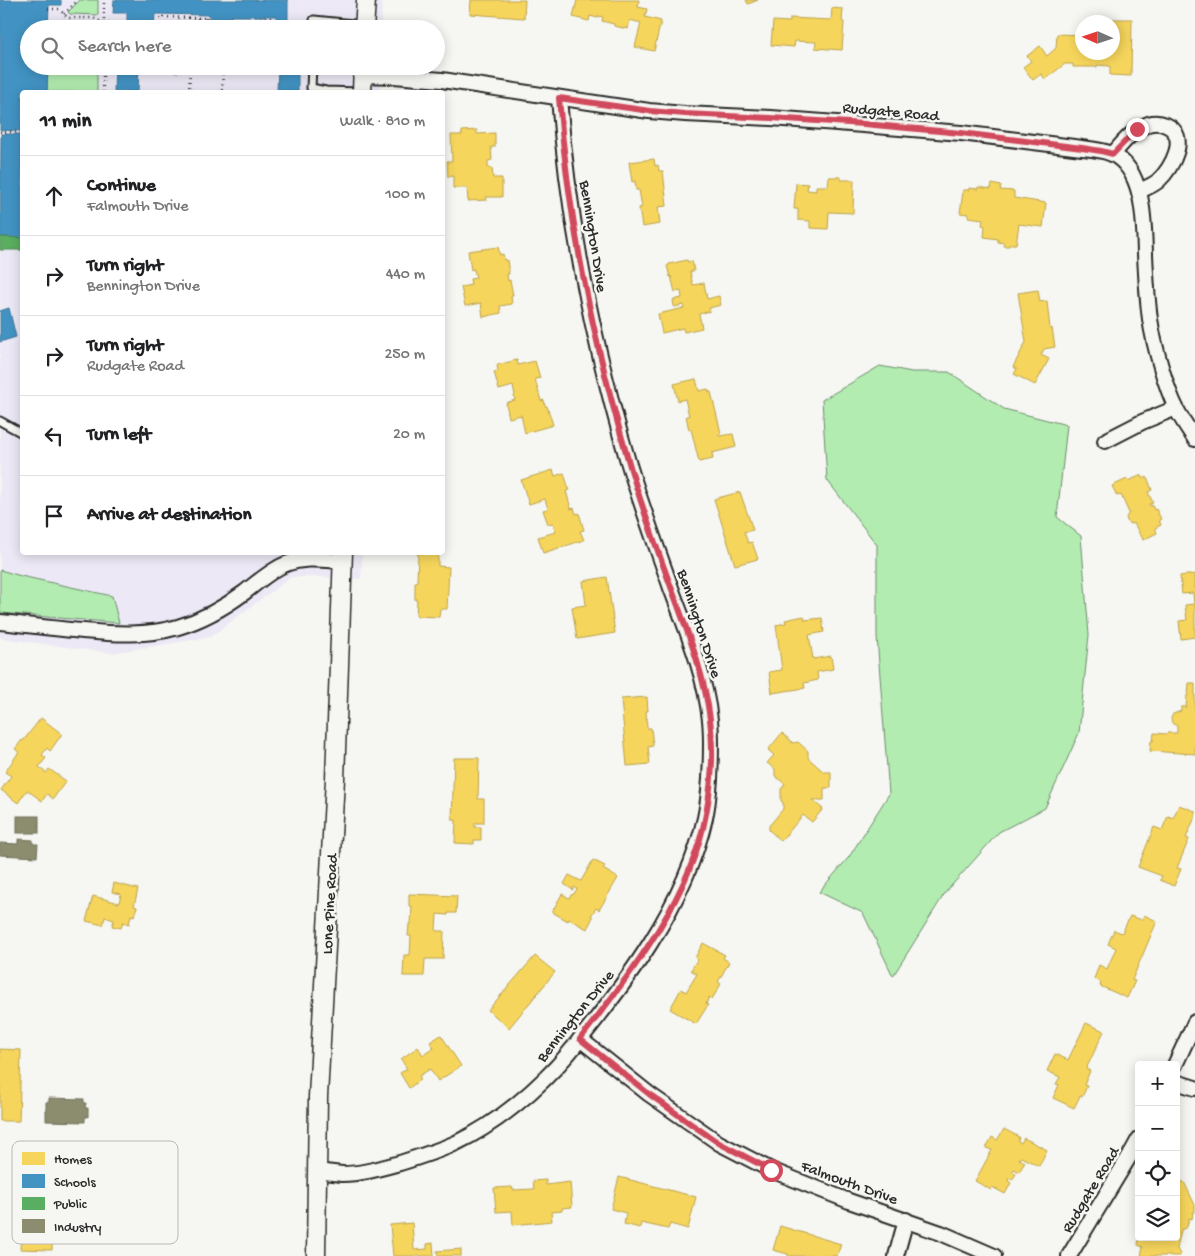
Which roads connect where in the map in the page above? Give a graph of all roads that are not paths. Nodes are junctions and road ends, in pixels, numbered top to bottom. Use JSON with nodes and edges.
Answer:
{"nodes":[{"id":1,"x":366,"y":0,"type":"edge"},
{"id":2,"x":365,"y":20,"type":"edge"},
{"id":3,"x":312,"y":75,"type":"edge"},
{"id":4,"x":362,"y":81,"type":"edge"},
{"id":5,"x":319,"y":90,"type":"edge"},
{"id":6,"x":333,"y":90,"type":"edge"},
{"id":7,"x":559,"y":98,"type":"junction"},
{"id":8,"x":1113,"y":154,"type":"junction"},
{"id":9,"x":1139,"y":191,"type":"junction"},
{"id":10,"x":1176,"y":408,"type":"junction"},
{"id":11,"x":0,"y":421,"type":"edge"},
{"id":12,"x":20,"y":432,"type":"edge"},
{"id":13,"x":1195,"y":439,"type":"edge"},
{"id":14,"x":1105,"y":441,"type":"dead end"},
{"id":15,"x":299,"y":556,"type":"edge"},
{"id":16,"x":343,"y":557,"type":"edge"},
{"id":17,"x":0,"y":622,"type":"edge"},
{"id":18,"x":1195,"y":1022,"type":"edge"},
{"id":19,"x":580,"y":1039,"type":"junction"},
{"id":20,"x":1177,"y":1061,"type":"edge"},
{"id":21,"x":1180,"y":1083,"type":"edge"},
{"id":22,"x":1195,"y":1088,"type":"edge"},
{"id":23,"x":1135,"y":1147,"type":"edge"},
{"id":24,"x":316,"y":1171,"type":"junction"},
{"id":25,"x":906,"y":1220,"type":"junction"},
{"id":26,"x":316,"y":1256,"type":"edge"},
{"id":27,"x":896,"y":1256,"type":"edge"},
{"id":28,"x":994,"y":1256,"type":"edge"},
{"id":29,"x":1069,"y":1256,"type":"edge"}],
"edges":[{"from":1,"to":2,"type":"street"},
{"from":3,"to":5,"type":"lane"},
{"from":4,"to":6,"type":"lane"},
{"from":4,"to":7,"type":"street","name":"Rudgate Road"},
{"from":7,"to":8,"type":"street","name":"Rudgate Road"},
{"from":7,"to":19,"type":"street","name":"Bennington Drive"},
{"from":8,"to":9,"type":"street"},
{"from":8,"to":9,"type":"street"},
{"from":9,"to":10,"type":"street"},
{"from":10,"to":13,"type":"street"},
{"from":10,"to":14,"type":"street"},
{"from":11,"to":12,"type":"lane"},
{"from":15,"to":16,"type":"street"},
{"from":15,"to":17,"type":"street"},
{"from":16,"to":24,"type":"street","name":"Lone Pine Road"},
{"from":18,"to":20,"type":"street"},
{"from":19,"to":24,"type":"street","name":"Bennington Drive"},
{"from":19,"to":25,"type":"street","name":"Falmouth Drive"},
{"from":21,"to":22,"type":"street"},
{"from":23,"to":29,"type":"street","name":"Rudgate Road"},
{"from":24,"to":26,"type":"street","name":"Lone Pine Road"},
{"from":25,"to":27,"type":"street"},
{"from":25,"to":28,"type":"street","name":"Falmouth Drive"}]}
